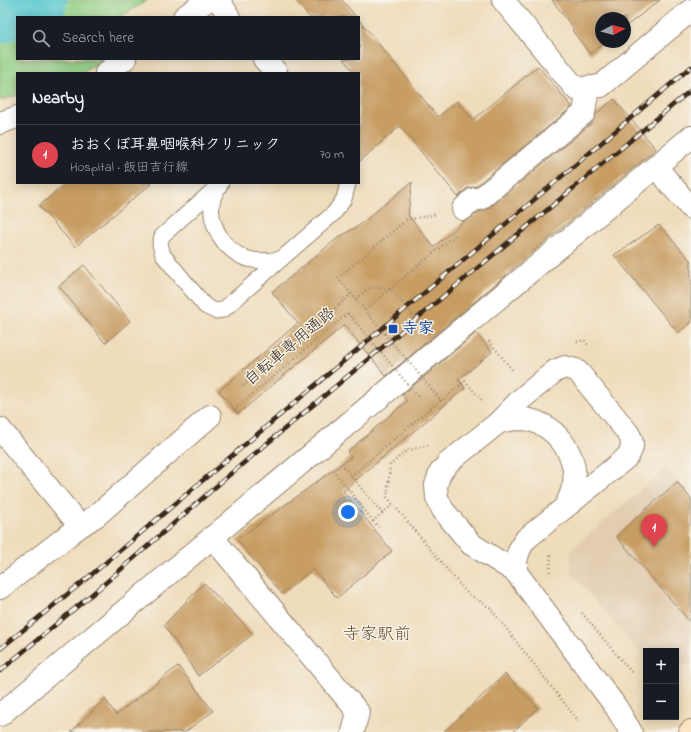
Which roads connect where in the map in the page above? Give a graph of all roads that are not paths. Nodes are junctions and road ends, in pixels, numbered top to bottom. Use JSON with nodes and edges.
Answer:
{"nodes":[{"id":1,"x":208,"y":0,"type":"edge"},
{"id":2,"x":219,"y":0,"type":"edge"},
{"id":3,"x":503,"y":0,"type":"edge"},
{"id":4,"x":691,"y":10,"type":"edge"},
{"id":5,"x":185,"y":16,"type":"edge"},
{"id":6,"x":228,"y":16,"type":"edge"},
{"id":7,"x":124,"y":60,"type":"edge"},
{"id":8,"x":107,"y":72,"type":"edge"},
{"id":9,"x":588,"y":87,"type":"junction"},
{"id":10,"x":16,"y":117,"type":"edge"},
{"id":11,"x":0,"y":123,"type":"edge"},
{"id":12,"x":691,"y":137,"type":"edge"},
{"id":13,"x":656,"y":167,"type":"junction"},
{"id":14,"x":220,"y":184,"type":"edge"},
{"id":15,"x":220,"y":184,"type":"edge"},
{"id":16,"x":348,"y":184,"type":"edge"},
{"id":17,"x":691,"y":208,"type":"edge"},
{"id":18,"x":463,"y":209,"type":"road end"},
{"id":19,"x":281,"y":259,"type":"junction"},
{"id":20,"x":210,"y":416,"type":"dead end"},
{"id":21,"x":499,"y":422,"type":"junction"},
{"id":22,"x":0,"y":430,"type":"edge"},
{"id":23,"x":565,"y":507,"type":"junction"},
{"id":24,"x":80,"y":526,"type":"junction"},
{"id":25,"x":212,"y":537,"type":"junction"},
{"id":26,"x":516,"y":572,"type":"junction"},
{"id":27,"x":0,"y":588,"type":"edge"},
{"id":28,"x":0,"y":715,"type":"edge"},
{"id":29,"x":353,"y":732,"type":"edge"},
{"id":30,"x":631,"y":732,"type":"edge"}],
"edges":[{"from":1,"to":5,"type":"street"},
{"from":2,"to":6,"type":"street"},
{"from":3,"to":9,"type":"street"},
{"from":4,"to":9,"type":"street"},
{"from":7,"to":8,"type":"street"},
{"from":9,"to":18,"type":"street"},
{"from":10,"to":11,"type":"street"},
{"from":12,"to":13,"type":"street"},
{"from":13,"to":17,"type":"street"},
{"from":13,"to":25,"type":"street"},
{"from":14,"to":19,"type":"lane"},
{"from":15,"to":19,"type":"lane"},
{"from":16,"to":19,"type":"lane"},
{"from":20,"to":24,"type":"street"},
{"from":21,"to":23,"type":"street"},
{"from":21,"to":23,"type":"street"},
{"from":21,"to":26,"type":"street"},
{"from":22,"to":24,"type":"street"},
{"from":23,"to":26,"type":"street"},
{"from":24,"to":27,"type":"street"},
{"from":25,"to":28,"type":"street"},
{"from":25,"to":29,"type":"street"},
{"from":26,"to":30,"type":"street"}]}
